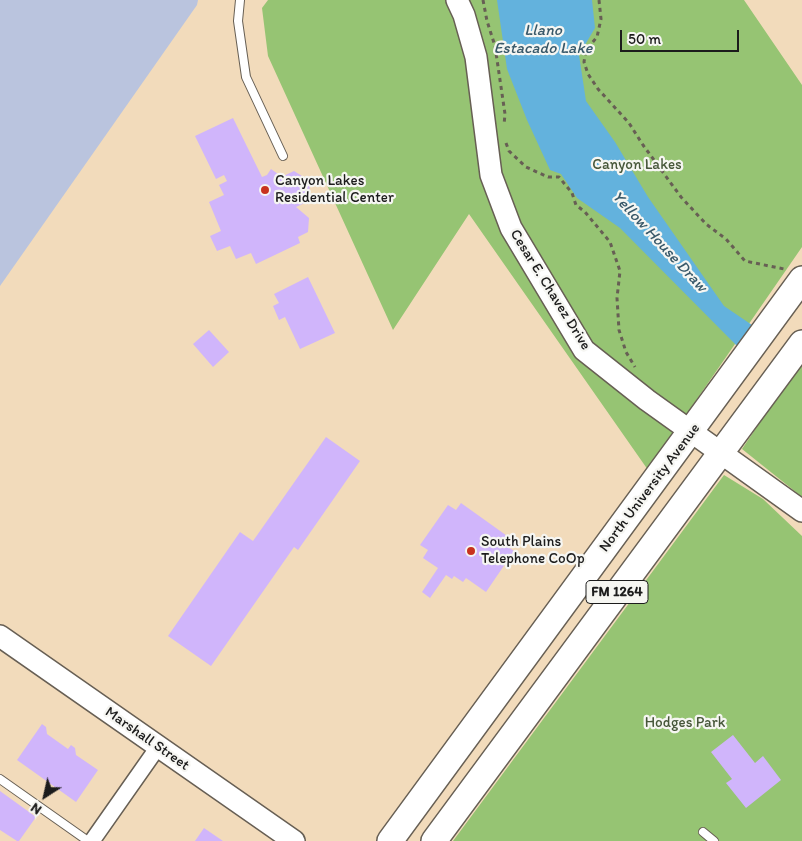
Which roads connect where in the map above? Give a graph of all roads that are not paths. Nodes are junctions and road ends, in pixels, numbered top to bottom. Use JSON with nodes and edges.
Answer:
{"nodes":[{"id":1,"x":240,"y":0,"type":"edge"},
{"id":2,"x":458,"y":0,"type":"edge"},
{"id":3,"x":283,"y":156,"type":"dead end"},
{"id":4,"x":797,"y":275,"type":"edge"},
{"id":5,"x":802,"y":344,"type":"edge"},
{"id":6,"x":692,"y":432,"type":"junction"},
{"id":7,"x":721,"y":452,"type":"junction"},
{"id":8,"x":802,"y":510,"type":"edge"},
{"id":9,"x":0,"y":636,"type":"edge"},
{"id":10,"x":158,"y":747,"type":"junction"},
{"id":11,"x":0,"y":779,"type":"edge"},
{"id":12,"x":703,"y":832,"type":"dead end"},
{"id":13,"x":88,"y":841,"type":"edge"},
{"id":14,"x":92,"y":841,"type":"edge"},
{"id":15,"x":294,"y":841,"type":"edge"},
{"id":16,"x":390,"y":841,"type":"edge"},
{"id":17,"x":434,"y":841,"type":"edge"},
{"id":18,"x":714,"y":841,"type":"edge"}],
"edges":[{"from":1,"to":3,"type":"lane"},
{"from":2,"to":6,"type":"street","name":"Cesar E. Chavez Drive"},
{"from":4,"to":6,"type":"main road","name":"North University Avenue","number":"FM 1264"},
{"from":5,"to":7,"type":"main road","number":"FM 1264"},
{"from":6,"to":7,"type":"street","name":"Cesar E. Chavez Drive"},
{"from":6,"to":16,"type":"main road","name":"North University Avenue","number":"FM 1264"},
{"from":7,"to":8,"type":"street","name":"Cesar E. Chavez Drive"},
{"from":7,"to":17,"type":"main road","number":"FM 1264"},
{"from":9,"to":10,"type":"street","name":"Marshall Street"},
{"from":10,"to":14,"type":"street"},
{"from":10,"to":15,"type":"street","name":"Marshall Street"},
{"from":11,"to":13,"type":"lane"},
{"from":12,"to":18,"type":"lane"}]}
